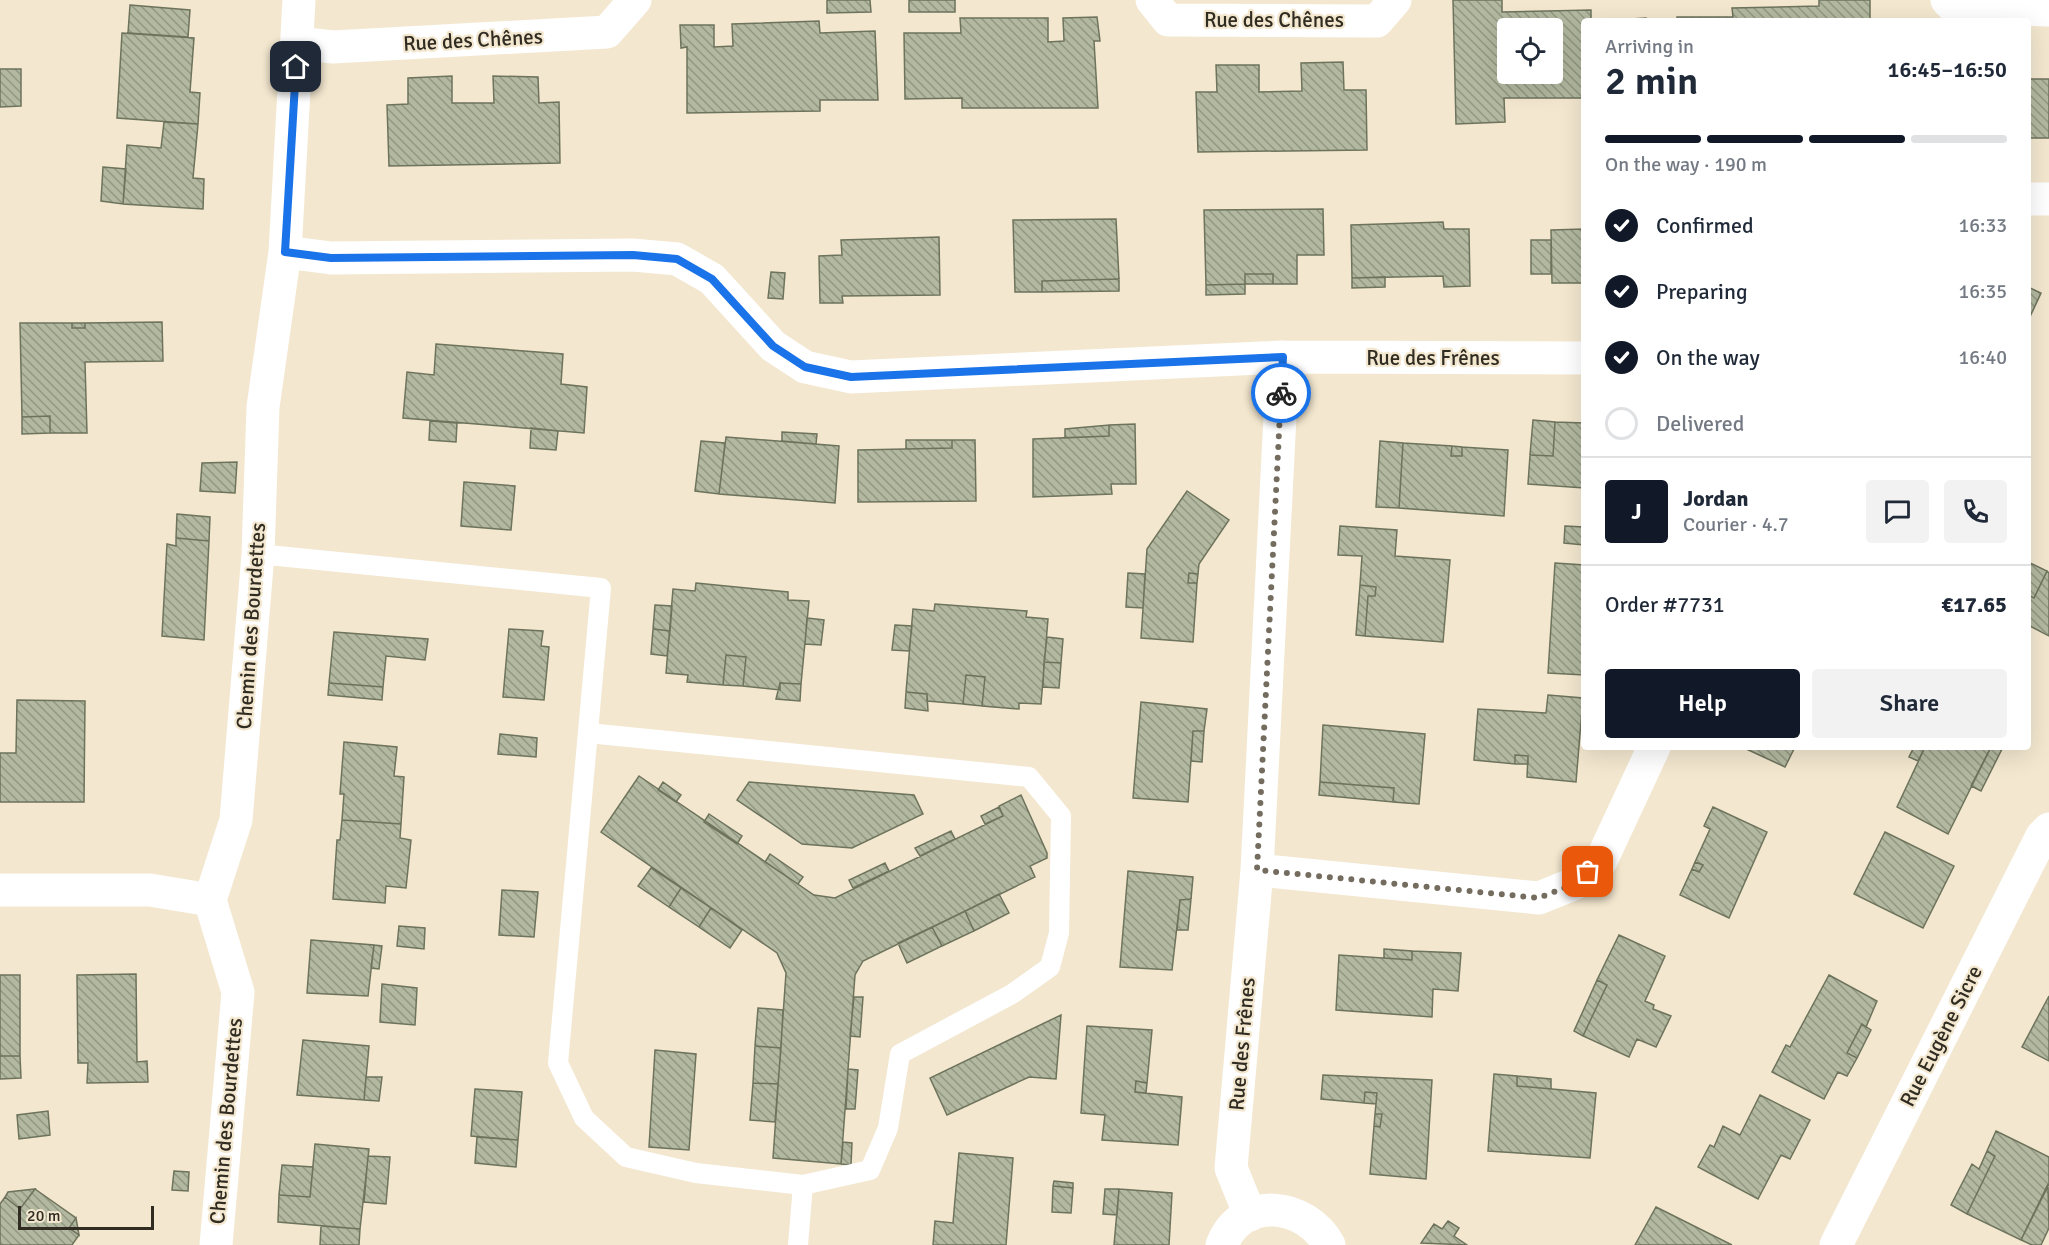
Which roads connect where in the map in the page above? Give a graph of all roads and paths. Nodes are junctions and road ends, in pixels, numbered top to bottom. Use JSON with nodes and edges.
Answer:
{"nodes":[{"id":1,"x":299,"y":0,"type":"edge"},
{"id":2,"x":635,"y":0,"type":"edge"},
{"id":3,"x":1152,"y":0,"type":"edge"},
{"id":4,"x":1395,"y":0,"type":"edge"},
{"id":5,"x":1947,"y":0,"type":"edge"},
{"id":6,"x":2049,"y":10,"type":"edge"},
{"id":7,"x":297,"y":44,"type":"junction"},
{"id":8,"x":2031,"y":199,"type":"edge"},
{"id":9,"x":2049,"y":199,"type":"edge"},
{"id":10,"x":285,"y":252,"type":"junction"},
{"id":11,"x":1283,"y":357,"type":"junction"},
{"id":12,"x":1581,"y":358,"type":"edge"},
{"id":13,"x":258,"y":554,"type":"junction"},
{"id":14,"x":588,"y":733,"type":"junction"},
{"id":15,"x":1653,"y":750,"type":"edge"},
{"id":16,"x":2049,"y":829,"type":"edge"},
{"id":17,"x":1257,"y":870,"type":"junction"},
{"id":18,"x":0,"y":890,"type":"edge"},
{"id":19,"x":210,"y":900,"type":"junction"},
{"id":20,"x":803,"y":1185,"type":"junction"},
{"id":21,"x":1250,"y":1215,"type":"junction"},
{"id":22,"x":216,"y":1245,"type":"edge"},
{"id":23,"x":798,"y":1245,"type":"edge"},
{"id":24,"x":1222,"y":1245,"type":"edge"},
{"id":25,"x":1329,"y":1245,"type":"edge"},
{"id":26,"x":1836,"y":1245,"type":"edge"}],
"edges":[{"from":1,"to":7,"type":"street","name":"Chemin des Bourdettes"},
{"from":2,"to":7,"type":"street","name":"Rue des Chênes"},
{"from":3,"to":4,"type":"street","name":"Rue des Chênes"},
{"from":5,"to":6,"type":"street"},
{"from":7,"to":10,"type":"street","name":"Chemin des Bourdettes"},
{"from":8,"to":9,"type":"street"},
{"from":10,"to":11,"type":"street","name":"Rue des Frênes"},
{"from":10,"to":13,"type":"street","name":"Chemin des Bourdettes"},
{"from":11,"to":12,"type":"street","name":"Rue des Frênes"},
{"from":11,"to":17,"type":"street","name":"Rue des Frênes"},
{"from":13,"to":14,"type":"lane"},
{"from":13,"to":19,"type":"street","name":"Chemin des Bourdettes"},
{"from":14,"to":20,"type":"lane"},
{"from":14,"to":20,"type":"lane"},
{"from":15,"to":17,"type":"street"},
{"from":16,"to":26,"type":"street","name":"Rue Eugène Sicre"},
{"from":17,"to":21,"type":"street","name":"Rue des Frênes"},
{"from":18,"to":19,"type":"street"},
{"from":19,"to":22,"type":"street","name":"Chemin des Bourdettes"},
{"from":20,"to":23,"type":"lane"},
{"from":21,"to":24,"type":"street"},
{"from":21,"to":25,"type":"street"}]}
